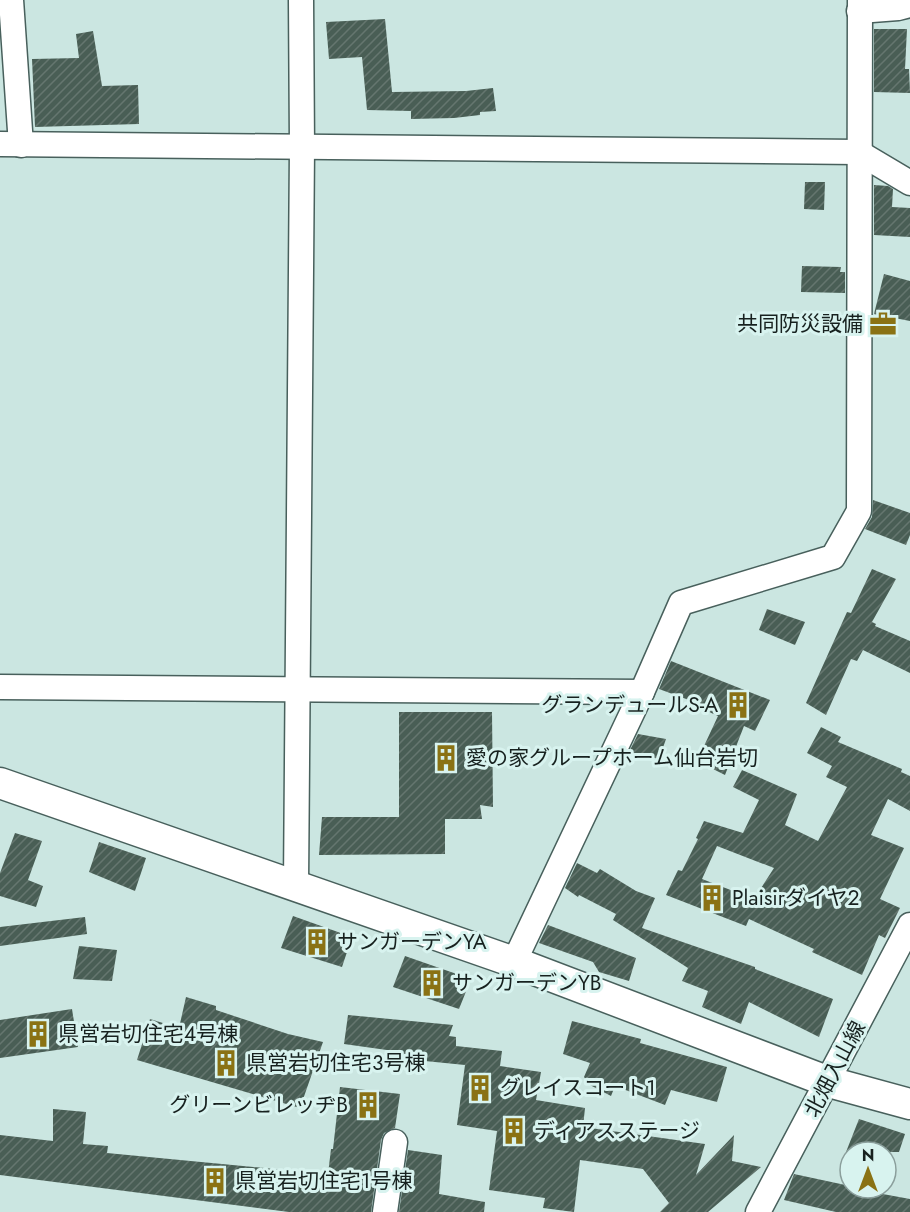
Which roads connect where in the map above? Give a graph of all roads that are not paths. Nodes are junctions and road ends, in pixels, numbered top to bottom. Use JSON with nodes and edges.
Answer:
{"nodes":[{"id":1,"x":11,"y":0,"type":"edge"},
{"id":2,"x":301,"y":0,"type":"edge"},
{"id":3,"x":910,"y":5,"type":"edge"},
{"id":4,"x":860,"y":6,"type":"edge"},
{"id":5,"x":11,"y":144,"type":"edge"},
{"id":6,"x":302,"y":147,"type":"junction"},
{"id":7,"x":858,"y":152,"type":"junction"},
{"id":8,"x":910,"y":183,"type":"edge"},
{"id":9,"x":0,"y":687,"type":"edge"},
{"id":10,"x":298,"y":690,"type":"junction"},
{"id":11,"x":642,"y":692,"type":"junction"},
{"id":12,"x":0,"y":783,"type":"edge"},
{"id":13,"x":296,"y":885,"type":"junction"},
{"id":14,"x":910,"y":925,"type":"edge"},
{"id":15,"x":514,"y":962,"type":"junction"},
{"id":16,"x":829,"y":1082,"type":"junction"},
{"id":17,"x":910,"y":1104,"type":"edge"},
{"id":18,"x":395,"y":1142,"type":"dead end"},
{"id":19,"x":385,"y":1212,"type":"edge"},
{"id":20,"x":758,"y":1212,"type":"edge"}],
"edges":[{"from":1,"to":5,"type":"street"},
{"from":2,"to":6,"type":"street"},
{"from":3,"to":4,"type":"street"},
{"from":4,"to":7,"type":"street"},
{"from":5,"to":6,"type":"street"},
{"from":6,"to":7,"type":"street"},
{"from":6,"to":10,"type":"street"},
{"from":7,"to":8,"type":"street"},
{"from":7,"to":11,"type":"street"},
{"from":9,"to":10,"type":"street"},
{"from":10,"to":11,"type":"street"},
{"from":10,"to":13,"type":"street"},
{"from":11,"to":15,"type":"street"},
{"from":12,"to":13,"type":"street"},
{"from":13,"to":15,"type":"street"},
{"from":14,"to":16,"type":"street","name":"北畑入山線"},
{"from":15,"to":16,"type":"street"},
{"from":16,"to":17,"type":"street"},
{"from":16,"to":20,"type":"street","name":"北畑入山線"},
{"from":18,"to":19,"type":"street"}]}
